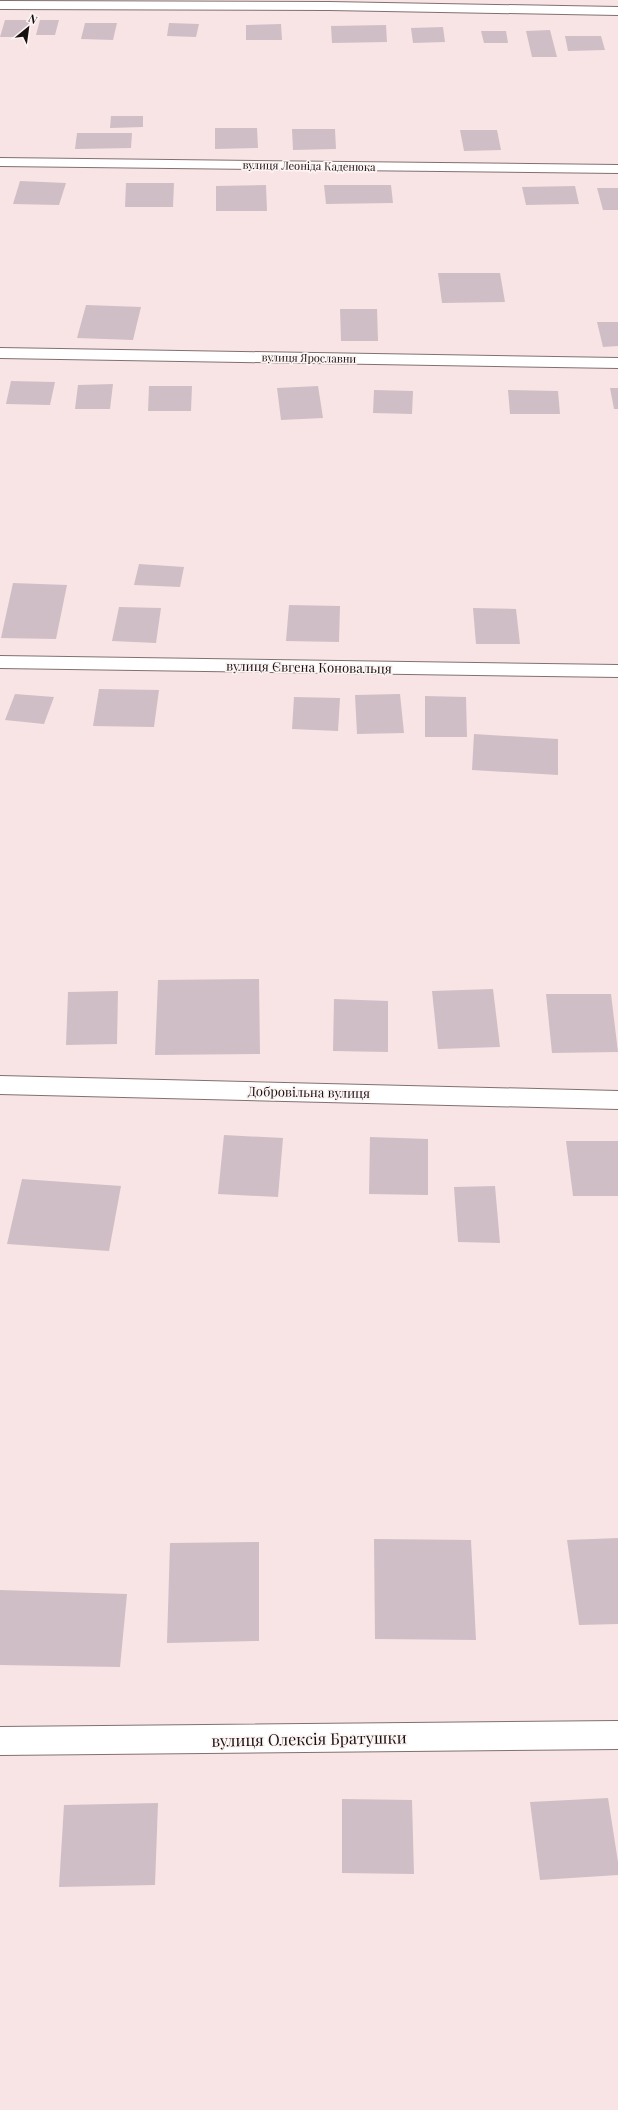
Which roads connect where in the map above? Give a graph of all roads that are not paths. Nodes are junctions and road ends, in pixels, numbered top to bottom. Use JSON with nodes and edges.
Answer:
{"nodes":[{"id":1,"x":328,"y":3,"type":"edge"},
{"id":2,"x":0,"y":5,"type":"edge"},
{"id":3,"x":613,"y":7,"type":"edge"},
{"id":4,"x":0,"y":162,"type":"edge"},
{"id":5,"x":618,"y":169,"type":"edge"},
{"id":6,"x":0,"y":353,"type":"edge"},
{"id":7,"x":618,"y":362,"type":"edge"},
{"id":8,"x":0,"y":662,"type":"edge"},
{"id":9,"x":618,"y":671,"type":"edge"},
{"id":10,"x":0,"y":1085,"type":"edge"},
{"id":11,"x":618,"y":1100,"type":"edge"},
{"id":12,"x":618,"y":1735,"type":"edge"},
{"id":13,"x":0,"y":1741,"type":"edge"}],
"edges":[{"from":1,"to":2,"type":"street"},
{"from":1,"to":3,"type":"street"},
{"from":4,"to":5,"type":"street","name":"вулиця Леоніда Каденюка"},
{"from":6,"to":7,"type":"street","name":"вулиця Ярославни"},
{"from":8,"to":9,"type":"street","name":"вулиця Євгена Коновальця"},
{"from":10,"to":11,"type":"street","name":"Добровільна вулиця"},
{"from":12,"to":13,"type":"street","name":"вулиця Олексія Братушки"}]}
